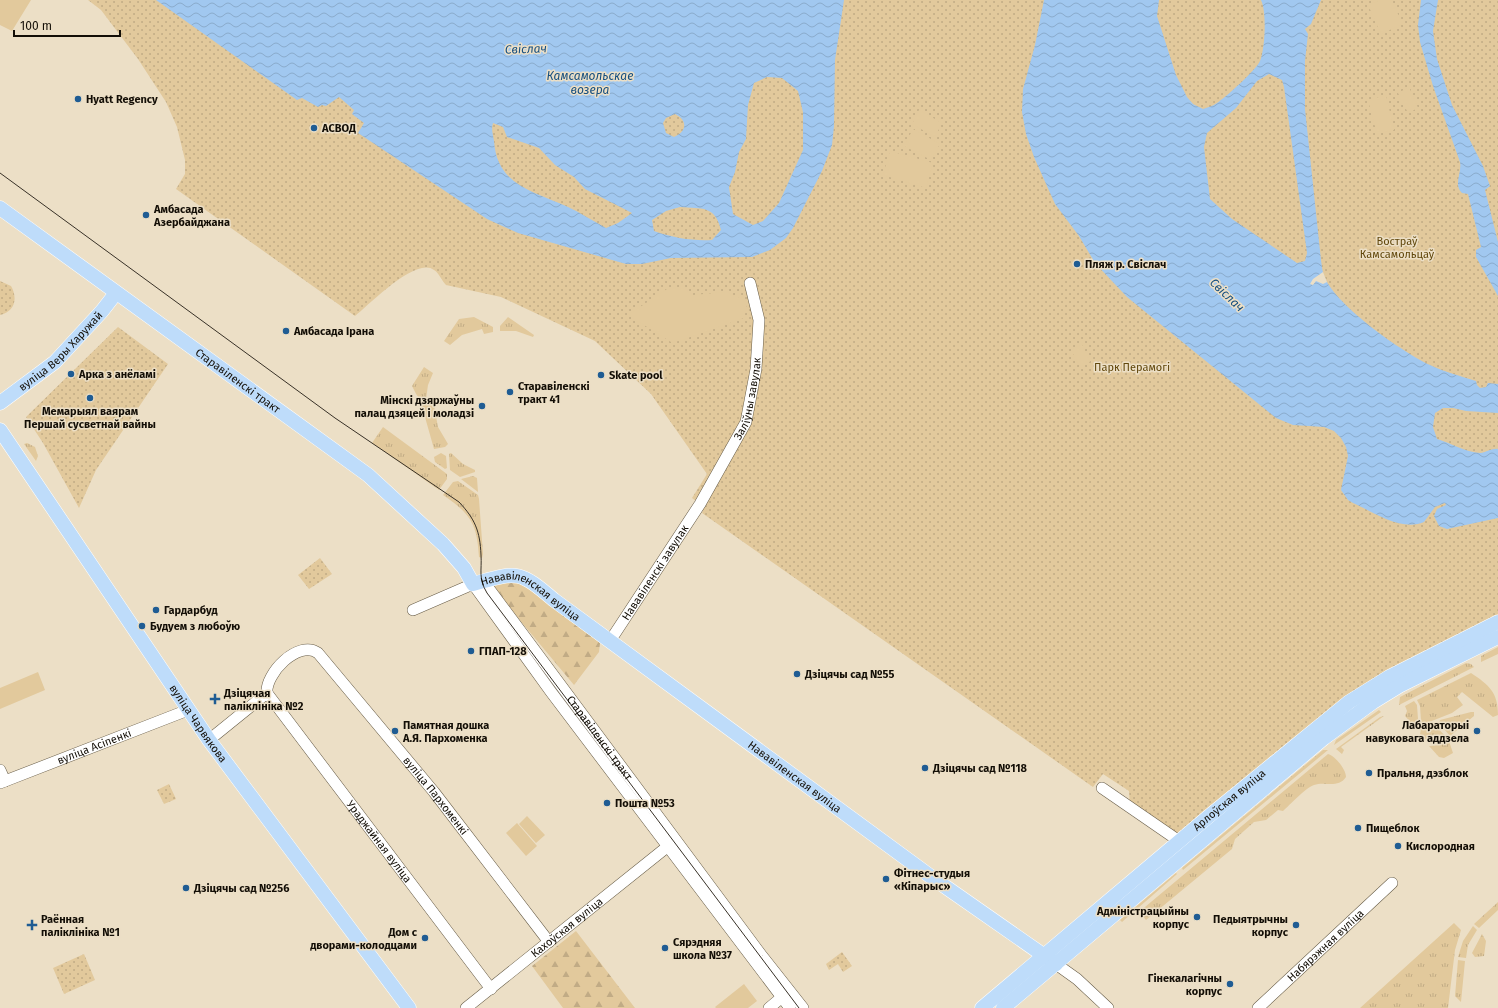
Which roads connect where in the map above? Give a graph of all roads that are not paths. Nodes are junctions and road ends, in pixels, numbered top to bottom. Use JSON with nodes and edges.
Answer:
{"nodes":[{"id":1,"x":0,"y":208,"type":"edge"},
{"id":2,"x":750,"y":283,"type":"dead end"},
{"id":3,"x":116,"y":293,"type":"junction"},
{"id":4,"x":0,"y":403,"type":"edge"},
{"id":5,"x":0,"y":430,"type":"edge"},
{"id":6,"x":700,"y":504,"type":"joint"},
{"id":7,"x":479,"y":583,"type":"junction"},
{"id":8,"x":413,"y":610,"type":"dead end"},
{"id":9,"x":1498,"y":622,"type":"edge"},
{"id":10,"x":1498,"y":637,"type":"edge"},
{"id":11,"x":610,"y":641,"type":"junction"},
{"id":12,"x":1453,"y":645,"type":"junction"},
{"id":13,"x":1452,"y":659,"type":"junction"},
{"id":14,"x":267,"y":693,"type":"junction"},
{"id":15,"x":188,"y":710,"type":"junction"},
{"id":16,"x":209,"y":740,"type":"junction"},
{"id":17,"x":0,"y":770,"type":"edge"},
{"id":18,"x":2,"y":782,"type":"edge"},
{"id":19,"x":1102,"y":788,"type":"dead end"},
{"id":20,"x":1180,"y":841,"type":"junction"},
{"id":21,"x":672,"y":843,"type":"junction"},
{"id":22,"x":1392,"y":883,"type":"dead end"},
{"id":23,"x":549,"y":942,"type":"junction"},
{"id":24,"x":1050,"y":960,"type":"junction"},
{"id":25,"x":491,"y":989,"type":"junction"},
{"id":26,"x":786,"y":994,"type":"junction"},
{"id":27,"x":409,"y":1008,"type":"edge"},
{"id":28,"x":466,"y":1008,"type":"edge"},
{"id":29,"x":769,"y":1008,"type":"edge"},
{"id":30,"x":790,"y":1008,"type":"edge"},
{"id":31,"x":803,"y":1008,"type":"edge"},
{"id":32,"x":982,"y":1008,"type":"edge"},
{"id":33,"x":1003,"y":1008,"type":"edge"},
{"id":34,"x":1108,"y":1008,"type":"edge"},
{"id":35,"x":1258,"y":1008,"type":"edge"}],
"edges":[{"from":1,"to":3,"type":"main road","name":"Старавіленскі тракт"},
{"from":2,"to":6,"type":"street","name":"Заліўны завулак"},
{"from":3,"to":4,"type":"main road","name":"вуліца Веры Харужай"},
{"from":3,"to":7,"type":"main road","name":"Старавіленскі тракт"},
{"from":5,"to":15,"type":"main road","name":"вуліца Чарвякова"},
{"from":6,"to":11,"type":"street","name":"Нававіленскі завулак"},
{"from":7,"to":8,"type":"street"},
{"from":7,"to":11,"type":"main road","name":"Нававіленская вуліца"},
{"from":7,"to":21,"type":"street","name":"Старавіленскі тракт"},
{"from":9,"to":12,"type":"main road","name":"Арлоўская вуліца"},
{"from":10,"to":13,"type":"main road","name":"Арлоўская вуліца"},
{"from":11,"to":24,"type":"main road","name":"Нававіленская вуліца"},
{"from":12,"to":13,"type":"main road"},
{"from":12,"to":20,"type":"main road","name":"Арлоўская вуліца"},
{"from":13,"to":24,"type":"main road","name":"Арлоўская вуліца"},
{"from":14,"to":16,"type":"street"},
{"from":14,"to":23,"type":"street","name":"вуліца Пархоменкі"},
{"from":14,"to":25,"type":"street","name":"Ураджайная вуліца"},
{"from":15,"to":16,"type":"main road","name":"вуліца Чарвякова"},
{"from":15,"to":18,"type":"street","name":"вуліца Асіпенкі"},
{"from":16,"to":27,"type":"main road","name":"вуліца Чарвякова"},
{"from":17,"to":18,"type":"street"},
{"from":19,"to":20,"type":"street"},
{"from":20,"to":24,"type":"main road","name":"Арлоўская вуліца"},
{"from":21,"to":23,"type":"street","name":"Кахоўская вуліца"},
{"from":21,"to":26,"type":"street","name":"Старавіленскі тракт"},
{"from":22,"to":35,"type":"street","name":"Набярэжная вуліца"},
{"from":23,"to":25,"type":"street","name":"Кахоўская вуліца"},
{"from":24,"to":32,"type":"main road","name":"Арлоўская вуліца"},
{"from":24,"to":33,"type":"main road","name":"Арлоўская вуліца"},
{"from":24,"to":34,"type":"street","name":"Нававіленская вуліца"},
{"from":25,"to":28,"type":"street","name":"Кахоўская вуліца"},
{"from":26,"to":29,"type":"street"},
{"from":26,"to":30,"type":"street","name":"Старавіленскі тракт"},
{"from":26,"to":31,"type":"street","name":"Старавіленскі тракт"}]}
